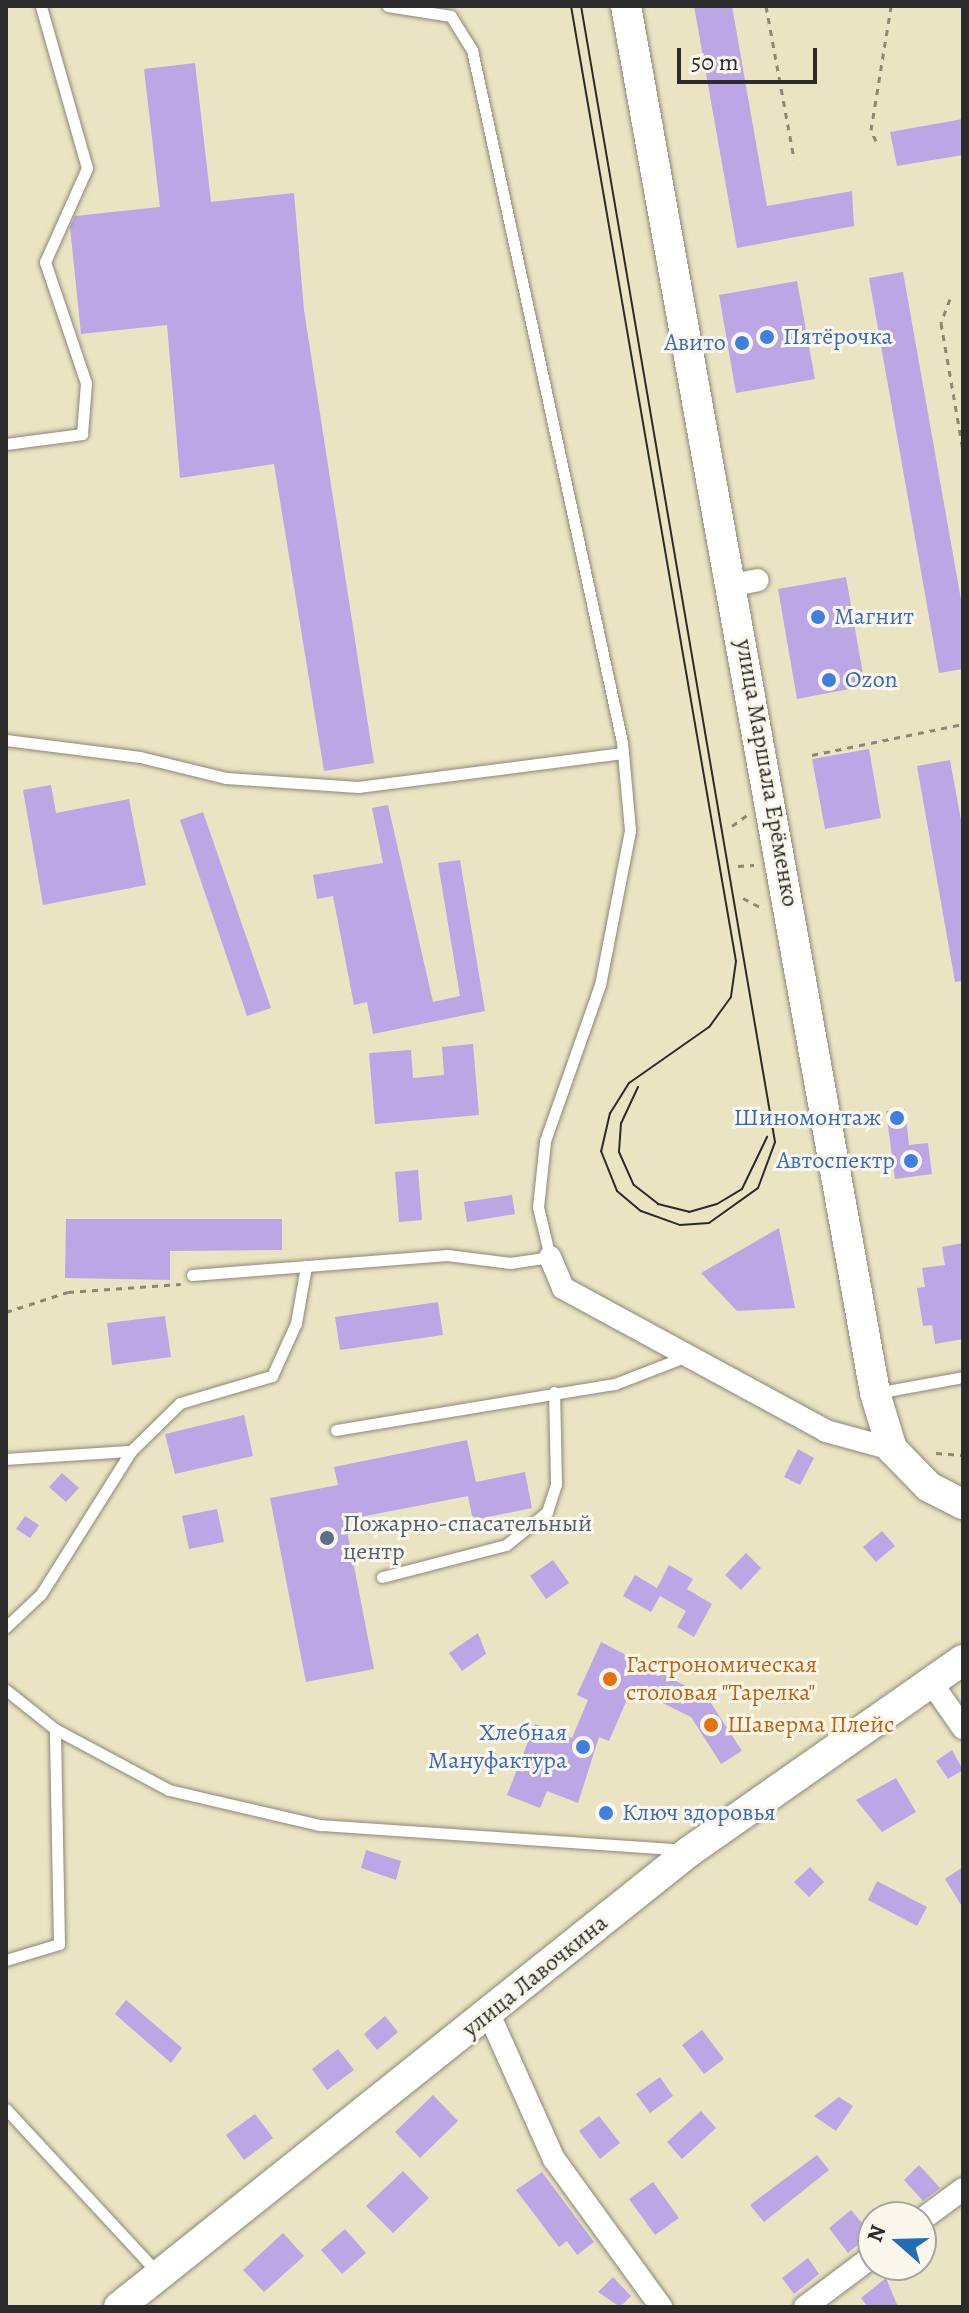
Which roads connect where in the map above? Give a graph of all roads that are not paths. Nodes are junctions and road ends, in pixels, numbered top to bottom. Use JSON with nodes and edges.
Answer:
{"nodes":[{"id":1,"x":41,"y":6,"type":"edge"},
{"id":2,"x":388,"y":6,"type":"edge"},
{"id":3,"x":626,"y":6,"type":"edge"},
{"id":4,"x":6,"y":444,"type":"edge"},
{"id":5,"x":6,"y":740,"type":"edge"},
{"id":6,"x":623,"y":753,"type":"junction"},
{"id":7,"x":550,"y":1257,"type":"junction"},
{"id":8,"x":306,"y":1266,"type":"junction"},
{"id":9,"x":192,"y":1275,"type":"road end"},
{"id":10,"x":688,"y":1356,"type":"junction"},
{"id":11,"x":963,"y":1377,"type":"edge"},
{"id":12,"x":554,"y":1392,"type":"junction"},
{"id":13,"x":875,"y":1393,"type":"junction"},
{"id":14,"x":336,"y":1430,"type":"dead end"},
{"id":15,"x":892,"y":1449,"type":"junction"},
{"id":16,"x":131,"y":1451,"type":"junction"},
{"id":17,"x":6,"y":1459,"type":"edge"},
{"id":18,"x":963,"y":1504,"type":"edge"},
{"id":19,"x":382,"y":1577,"type":"dead end"},
{"id":20,"x":6,"y":1627,"type":"edge"},
{"id":21,"x":963,"y":1660,"type":"edge"},
{"id":22,"x":931,"y":1682,"type":"junction"},
{"id":23,"x":6,"y":1690,"type":"edge"},
{"id":24,"x":963,"y":1728,"type":"edge"},
{"id":25,"x":55,"y":1729,"type":"junction"},
{"id":26,"x":690,"y":1851,"type":"junction"},
{"id":27,"x":6,"y":1960,"type":"edge"},
{"id":28,"x":489,"y":2014,"type":"junction"},
{"id":29,"x":6,"y":2109,"type":"edge"},
{"id":30,"x":963,"y":2189,"type":"edge"},
{"id":31,"x":937,"y":2208,"type":"edge"},
{"id":32,"x":857,"y":2268,"type":"edge"},
{"id":33,"x":159,"y":2275,"type":"junction"},
{"id":34,"x":119,"y":2307,"type":"edge"},
{"id":35,"x":661,"y":2307,"type":"edge"},
{"id":36,"x":805,"y":2307,"type":"edge"}],
"edges":[{"from":1,"to":4,"type":"lane"},
{"from":2,"to":6,"type":"lane"},
{"from":3,"to":13,"type":"main road","name":"улица Маршала Ерёменко"},
{"from":5,"to":6,"type":"lane"},
{"from":6,"to":7,"type":"lane"},
{"from":7,"to":8,"type":"lane"},
{"from":7,"to":10,"type":"street"},
{"from":8,"to":9,"type":"lane"},
{"from":8,"to":16,"type":"lane"},
{"from":10,"to":12,"type":"lane"},
{"from":10,"to":15,"type":"street"},
{"from":11,"to":13,"type":"lane"},
{"from":12,"to":14,"type":"lane"},
{"from":12,"to":19,"type":"lane"},
{"from":13,"to":15,"type":"main road","name":"улица Маршала Ерёменко"},
{"from":15,"to":18,"type":"main road","name":"улица Маршала Ерёменко"},
{"from":16,"to":17,"type":"lane"},
{"from":16,"to":20,"type":"lane"},
{"from":21,"to":22,"type":"main road","name":"улица Лавочкина"},
{"from":22,"to":24,"type":"street"},
{"from":22,"to":26,"type":"main road","name":"улица Лавочкина"},
{"from":23,"to":25,"type":"lane"},
{"from":25,"to":26,"type":"lane"},
{"from":25,"to":27,"type":"lane"},
{"from":26,"to":28,"type":"main road","name":"улица Лавочкина"},
{"from":28,"to":33,"type":"main road","name":"улица Лавочкина"},
{"from":28,"to":35,"type":"street"},
{"from":29,"to":33,"type":"lane"},
{"from":30,"to":31,"type":"street"},
{"from":32,"to":36,"type":"street"},
{"from":33,"to":34,"type":"main road","name":"улица Лавочкина"}]}
